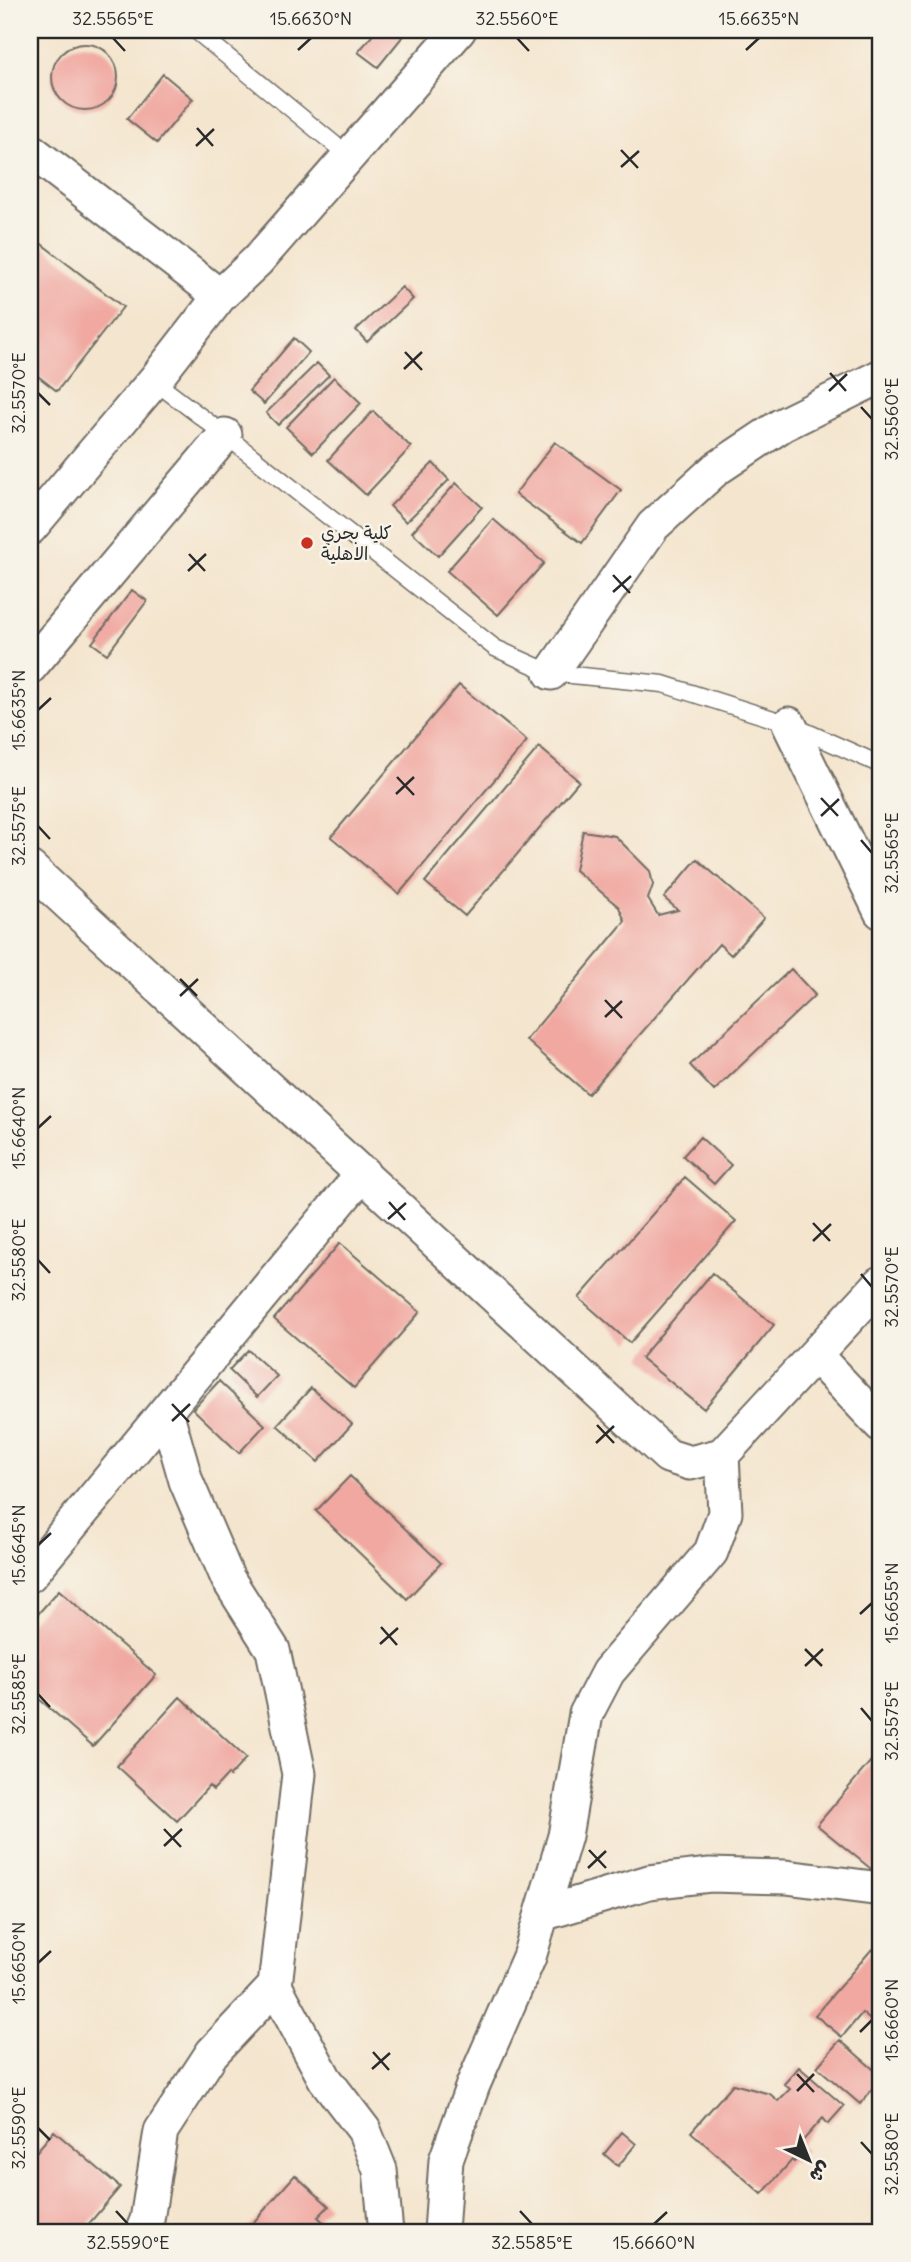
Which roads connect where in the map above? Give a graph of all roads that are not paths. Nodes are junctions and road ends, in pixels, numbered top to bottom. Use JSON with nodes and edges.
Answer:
{"nodes":[{"id":1,"x":195,"y":30,"type":"edge"},
{"id":2,"x":458,"y":30,"type":"edge"},
{"id":3,"x":30,"y":150,"type":"edge"},
{"id":4,"x":350,"y":157,"type":"junction"},
{"id":5,"x":220,"y":296,"type":"junction"},
{"id":6,"x":881,"y":376,"type":"edge"},
{"id":7,"x":154,"y":381,"type":"junction"},
{"id":8,"x":225,"y":435,"type":"junction"},
{"id":9,"x":30,"y":528,"type":"edge"},
{"id":10,"x":30,"y":667,"type":"edge"},
{"id":11,"x":551,"y":673,"type":"junction"},
{"id":12,"x":789,"y":724,"type":"junction"},
{"id":13,"x":881,"y":765,"type":"edge"},
{"id":14,"x":30,"y":868,"type":"edge"},
{"id":15,"x":881,"y":912,"type":"edge"},
{"id":16,"x":363,"y":1173,"type":"junction"},
{"id":17,"x":881,"y":1283,"type":"edge"},
{"id":18,"x":816,"y":1356,"type":"junction"},
{"id":19,"x":166,"y":1411,"type":"junction"},
{"id":20,"x":881,"y":1425,"type":"edge"},
{"id":21,"x":722,"y":1455,"type":"junction"},
{"id":22,"x":30,"y":1575,"type":"edge"},
{"id":23,"x":881,"y":1889,"type":"edge"},
{"id":24,"x":542,"y":1914,"type":"junction"},
{"id":25,"x":275,"y":1986,"type":"junction"},
{"id":26,"x":142,"y":2232,"type":"edge"},
{"id":27,"x":386,"y":2232,"type":"edge"},
{"id":28,"x":441,"y":2232,"type":"edge"}],
"edges":[{"from":1,"to":4,"type":"lane"},
{"from":2,"to":4,"type":"street"},
{"from":3,"to":5,"type":"street"},
{"from":4,"to":5,"type":"street"},
{"from":5,"to":7,"type":"street"},
{"from":6,"to":11,"type":"street"},
{"from":7,"to":8,"type":"lane"},
{"from":7,"to":9,"type":"street"},
{"from":8,"to":10,"type":"street"},
{"from":8,"to":11,"type":"lane"},
{"from":11,"to":12,"type":"lane"},
{"from":12,"to":13,"type":"lane"},
{"from":12,"to":15,"type":"street"},
{"from":14,"to":16,"type":"street"},
{"from":16,"to":19,"type":"street"},
{"from":16,"to":21,"type":"street"},
{"from":17,"to":18,"type":"street"},
{"from":18,"to":20,"type":"street"},
{"from":18,"to":21,"type":"street"},
{"from":19,"to":22,"type":"street"},
{"from":19,"to":25,"type":"street"},
{"from":21,"to":24,"type":"street"},
{"from":23,"to":24,"type":"street"},
{"from":24,"to":28,"type":"street"},
{"from":25,"to":26,"type":"street"},
{"from":25,"to":27,"type":"street"}]}
